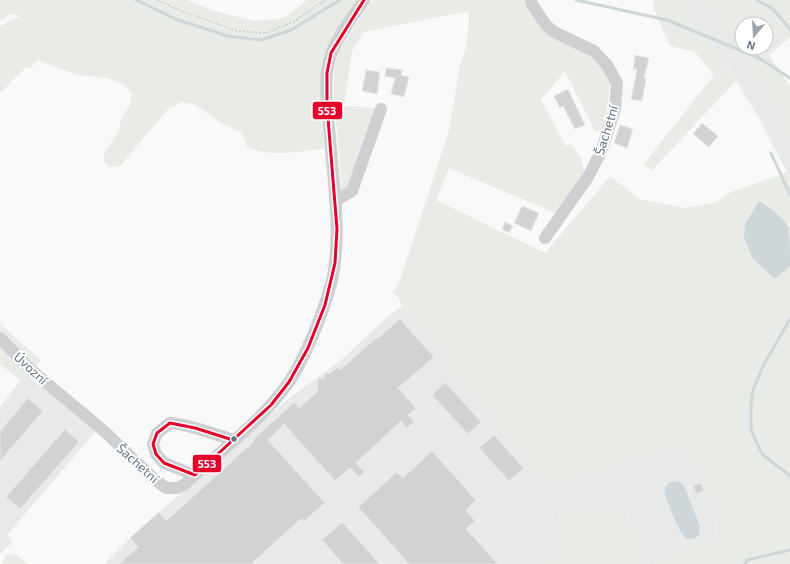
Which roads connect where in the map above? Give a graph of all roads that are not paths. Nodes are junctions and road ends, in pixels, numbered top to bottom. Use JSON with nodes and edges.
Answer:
{"nodes":[{"id":1,"x":364,"y":0,"type":"edge"},
{"id":2,"x":531,"y":0,"type":"edge"},
{"id":3,"x":381,"y":109,"type":"dead end"},
{"id":4,"x":335,"y":201,"type":"junction"},
{"id":5,"x":545,"y":238,"type":"dead end"},
{"id":6,"x":0,"y":338,"type":"edge"},
{"id":7,"x":63,"y":396,"type":"joint"},
{"id":8,"x":234,"y":440,"type":"junction"},
{"id":9,"x":195,"y":475,"type":"junction"}],
"edges":[{"from":1,"to":4,"type":"street","name":"Šachetní"},
{"from":2,"to":5,"type":"street","name":"Šachetní"},
{"from":3,"to":4,"type":"street"},
{"from":4,"to":8,"type":"street","name":"Šachetní"},
{"from":6,"to":7,"type":"street","name":"Úvozní"},
{"from":7,"to":9,"type":"street","name":"Šachetní"},
{"from":8,"to":9,"type":"street","name":"Šachetní"},
{"from":8,"to":9,"type":"street"}]}
